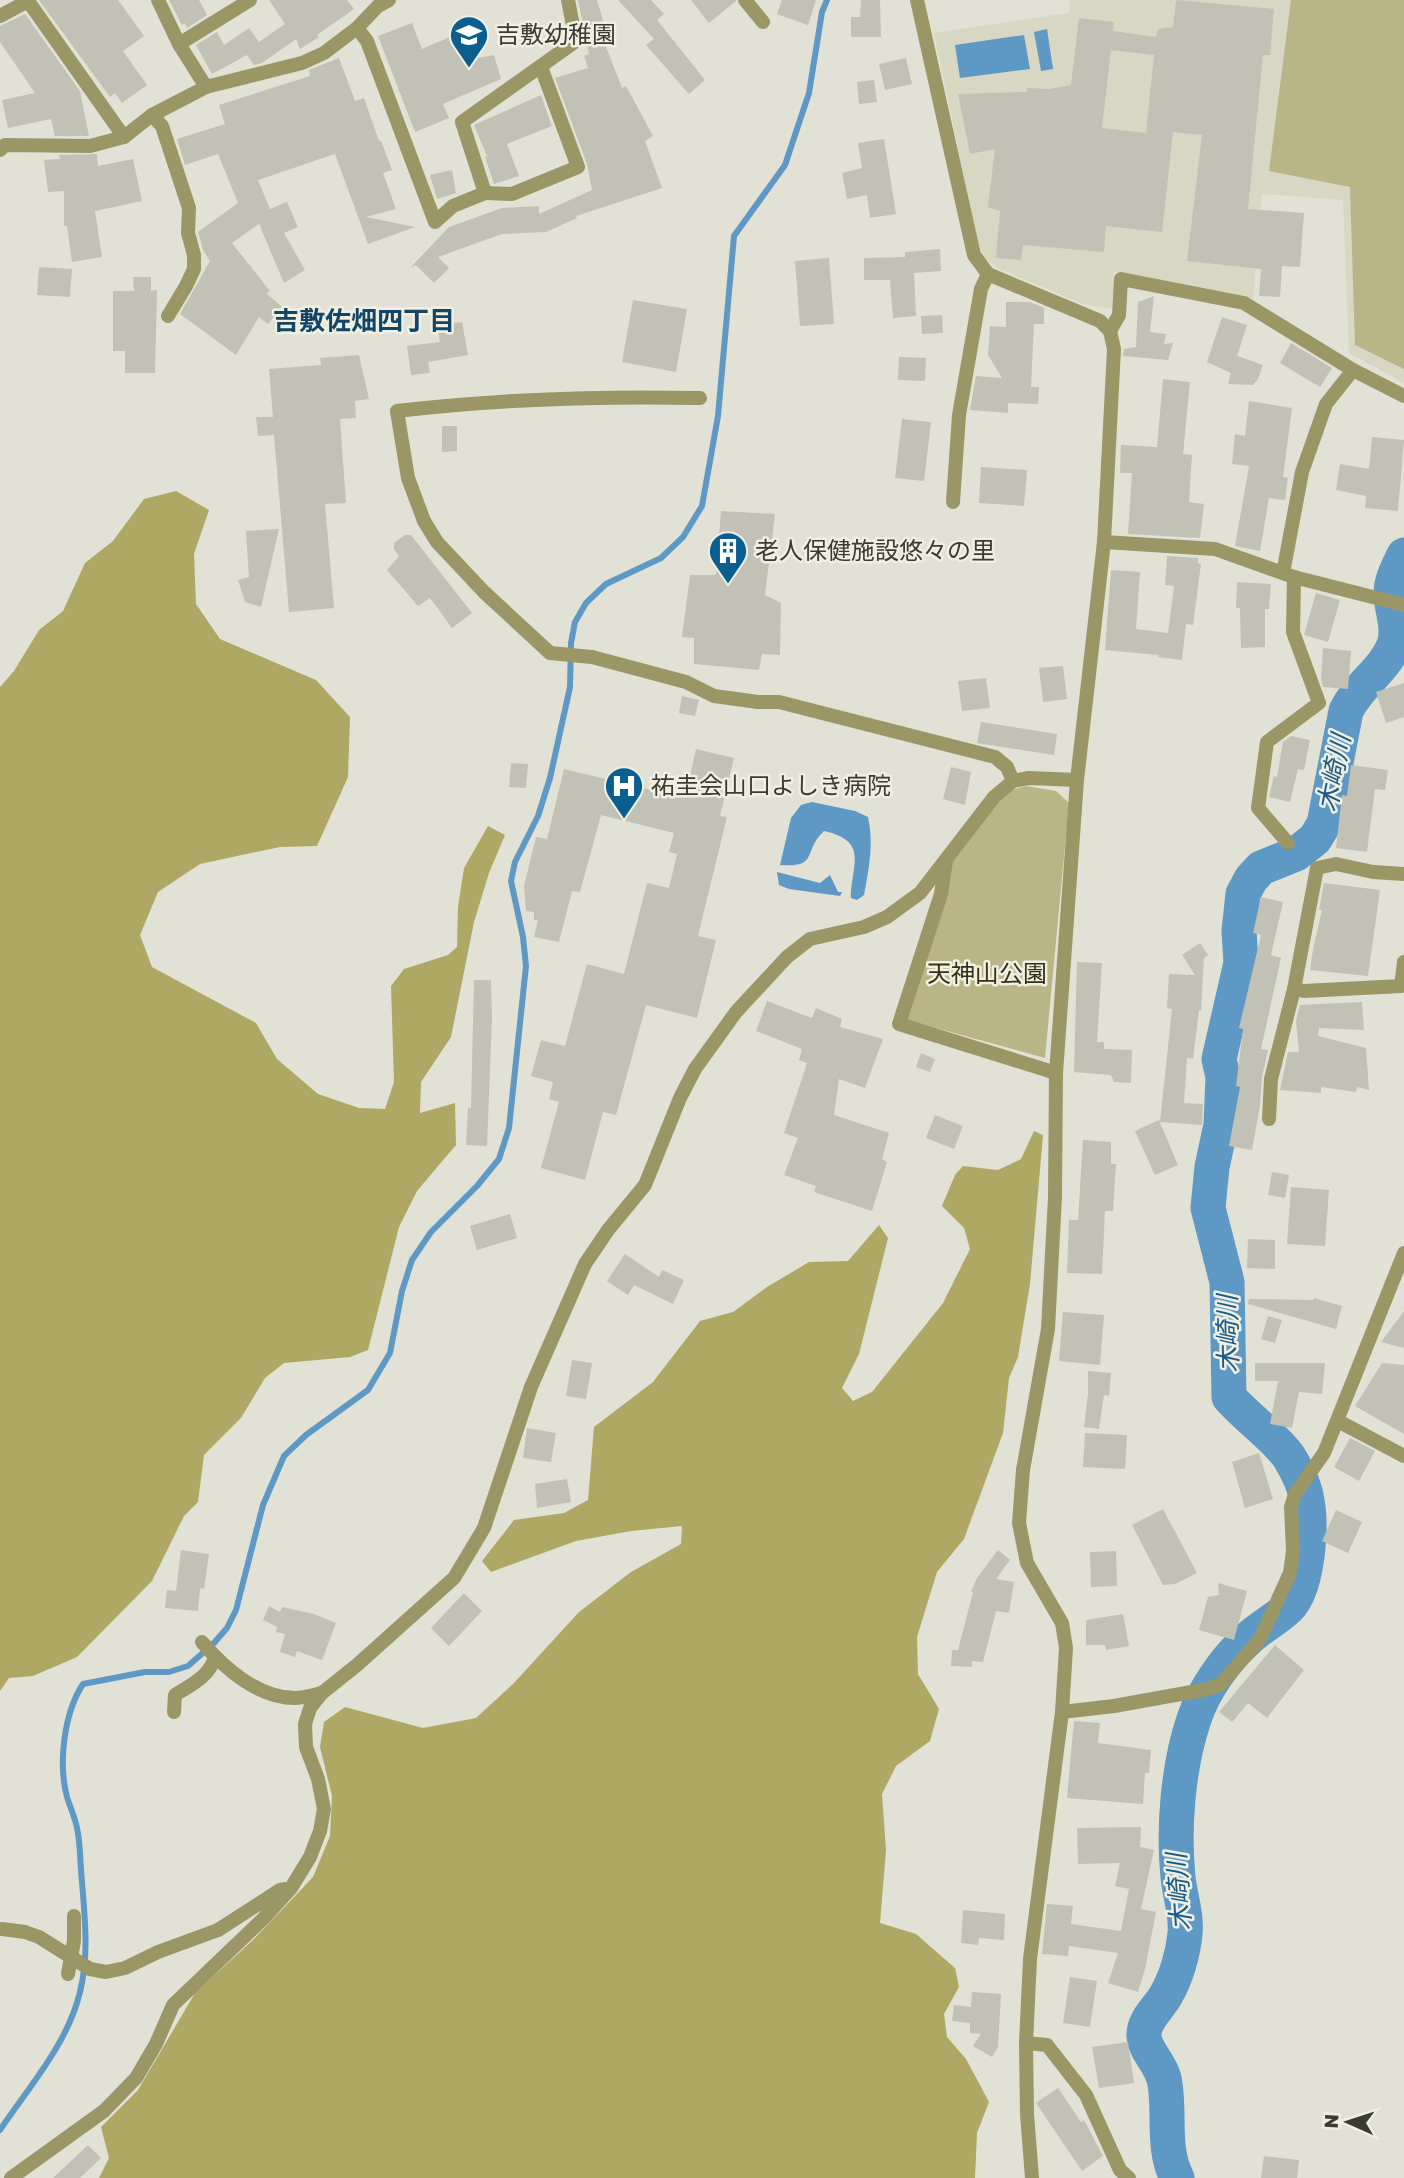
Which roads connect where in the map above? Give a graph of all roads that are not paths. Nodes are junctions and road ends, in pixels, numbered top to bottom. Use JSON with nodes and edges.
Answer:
{"nodes":[{"id":1,"x":159,"y":0,"type":"edge"},
{"id":2,"x":250,"y":0,"type":"edge"},
{"id":3,"x":568,"y":0,"type":"edge"},
{"id":4,"x":745,"y":0,"type":"edge"},
{"id":5,"x":917,"y":0,"type":"edge"},
{"id":6,"x":380,"y":2,"type":"edge"},
{"id":7,"x":0,"y":16,"type":"edge"},
{"id":8,"x":764,"y":22,"type":"dead end"},
{"id":9,"x":357,"y":28,"type":"junction"},
{"id":10,"x":179,"y":44,"type":"junction"},
{"id":11,"x":541,"y":66,"type":"junction"},
{"id":12,"x":206,"y":87,"type":"junction"},
{"id":13,"x":152,"y":115,"type":"junction"},
{"id":14,"x":124,"y":137,"type":"junction"},
{"id":15,"x":0,"y":150,"type":"edge"},
{"id":16,"x":485,"y":193,"type":"junction"},
{"id":17,"x":988,"y":274,"type":"junction"},
{"id":18,"x":168,"y":316,"type":"dead end"},
{"id":19,"x":1111,"y":331,"type":"junction"},
{"id":20,"x":1353,"y":370,"type":"junction"},
{"id":21,"x":1404,"y":396,"type":"edge"},
{"id":22,"x":700,"y":398,"type":"dead end"},
{"id":23,"x":953,"y":502,"type":"dead end"},
{"id":24,"x":1104,"y":542,"type":"junction"},
{"id":25,"x":1288,"y":575,"type":"junction"},
{"id":26,"x":1404,"y":605,"type":"edge"},
{"id":27,"x":1077,"y":780,"type":"junction"},
{"id":28,"x":1013,"y":781,"type":"junction"},
{"id":29,"x":1289,"y":843,"type":"dead end"},
{"id":30,"x":946,"y":861,"type":"junction"},
{"id":31,"x":1404,"y":874,"type":"edge"},
{"id":32,"x":1404,"y":962,"type":"edge"},
{"id":33,"x":1294,"y":989,"type":"junction"},
{"id":34,"x":1056,"y":1073,"type":"junction"},
{"id":35,"x":1269,"y":1119,"type":"dead end"},
{"id":36,"x":1404,"y":1253,"type":"edge"},
{"id":37,"x":1338,"y":1421,"type":"junction"},
{"id":38,"x":1404,"y":1456,"type":"edge"},
{"id":39,"x":202,"y":1642,"type":"dead end"},
{"id":40,"x":215,"y":1657,"type":"junction"},
{"id":41,"x":322,"y":1693,"type":"junction"},
{"id":42,"x":1062,"y":1712,"type":"junction"},
{"id":43,"x":174,"y":1713,"type":"dead end"},
{"id":44,"x":291,"y":1888,"type":"junction"},
{"id":45,"x":74,"y":1916,"type":"dead end"},
{"id":46,"x":2,"y":1929,"type":"dead end"},
{"id":47,"x":70,"y":1958,"type":"junction"},
{"id":48,"x":68,"y":1974,"type":"dead end"},
{"id":49,"x":1027,"y":2043,"type":"junction"},
{"id":50,"x":11,"y":2178,"type":"edge"},
{"id":51,"x":1032,"y":2178,"type":"edge"},
{"id":52,"x":1129,"y":2178,"type":"edge"}],
"edges":[{"from":1,"to":10,"type":"street"},
{"from":2,"to":10,"type":"street"},
{"from":3,"to":11,"type":"street"},
{"from":4,"to":8,"type":"street"},
{"from":5,"to":17,"type":"street"},
{"from":6,"to":9,"type":"street"},
{"from":7,"to":14,"type":"street"},
{"from":9,"to":12,"type":"street"},
{"from":9,"to":16,"type":"street"},
{"from":10,"to":12,"type":"street"},
{"from":11,"to":16,"type":"street"},
{"from":11,"to":16,"type":"street"},
{"from":12,"to":13,"type":"street"},
{"from":13,"to":14,"type":"street"},
{"from":13,"to":18,"type":"street"},
{"from":14,"to":15,"type":"street"},
{"from":17,"to":19,"type":"street"},
{"from":17,"to":23,"type":"street"},
{"from":19,"to":20,"type":"street"},
{"from":19,"to":24,"type":"street"},
{"from":20,"to":21,"type":"street"},
{"from":20,"to":25,"type":"street"},
{"from":22,"to":28,"type":"street"},
{"from":24,"to":25,"type":"street"},
{"from":24,"to":27,"type":"street"},
{"from":25,"to":26,"type":"street"},
{"from":25,"to":29,"type":"street"},
{"from":27,"to":28,"type":"street"},
{"from":27,"to":34,"type":"street"},
{"from":28,"to":30,"type":"street"},
{"from":30,"to":34,"type":"street"},
{"from":30,"to":41,"type":"street"},
{"from":31,"to":33,"type":"street"},
{"from":32,"to":33,"type":"street"},
{"from":33,"to":35,"type":"street"},
{"from":34,"to":42,"type":"street"},
{"from":36,"to":37,"type":"street"},
{"from":37,"to":38,"type":"street"},
{"from":37,"to":42,"type":"street"},
{"from":39,"to":40,"type":"street"},
{"from":40,"to":41,"type":"street"},
{"from":40,"to":43,"type":"street"},
{"from":41,"to":44,"type":"street"},
{"from":42,"to":49,"type":"street"},
{"from":44,"to":47,"type":"street"},
{"from":44,"to":50,"type":"street"},
{"from":45,"to":47,"type":"street"},
{"from":46,"to":47,"type":"street"},
{"from":47,"to":48,"type":"street"},
{"from":49,"to":51,"type":"street"},
{"from":49,"to":52,"type":"street"}]}
